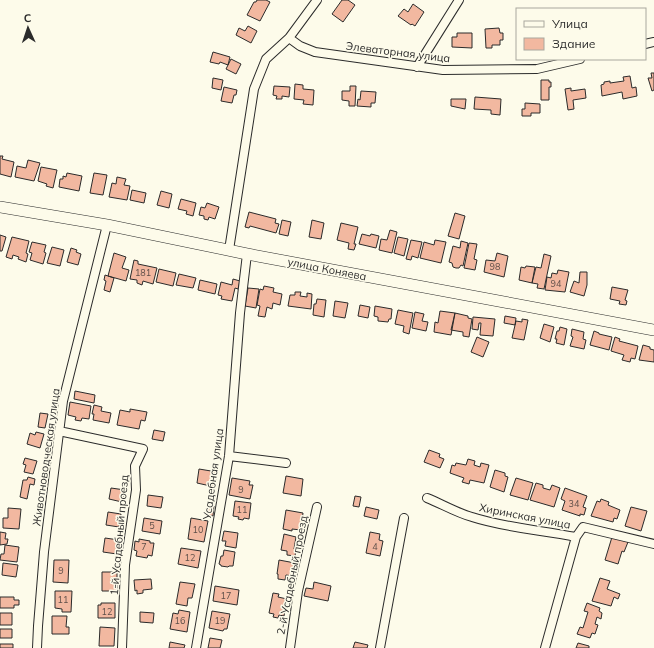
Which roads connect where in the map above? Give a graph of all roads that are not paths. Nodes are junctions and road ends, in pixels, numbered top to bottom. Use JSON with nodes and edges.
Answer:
{"nodes":[{"id":1,"x":317,"y":0,"type":"edge"},
{"id":2,"x":459,"y":0,"type":"edge"},
{"id":3,"x":289,"y":38,"type":"junction"},
{"id":4,"x":576,"y":60,"type":"edge"},
{"id":5,"x":417,"y":67,"type":"junction"},
{"id":6,"x":0,"y":207,"type":"edge"},
{"id":7,"x":107,"y":225,"type":"junction"},
{"id":8,"x":229,"y":250,"type":"junction"},
{"id":9,"x":247,"y":254,"type":"junction"},
{"id":10,"x":654,"y":330,"type":"edge"},
{"id":11,"x":59,"y":431,"type":"junction"},
{"id":12,"x":229,"y":456,"type":"junction"},
{"id":13,"x":286,"y":463,"type":"dead end"},
{"id":14,"x":427,"y":498,"type":"dead end"},
{"id":15,"x":316,"y":507,"type":"dead end"},
{"id":16,"x":404,"y":518,"type":"dead end"},
{"id":17,"x":576,"y":537,"type":"junction"},
{"id":18,"x":654,"y":544,"type":"edge"},
{"id":19,"x":37,"y":648,"type":"edge"},
{"id":20,"x":122,"y":648,"type":"edge"},
{"id":21,"x":196,"y":648,"type":"edge"},
{"id":22,"x":290,"y":648,"type":"edge"},
{"id":23,"x":380,"y":648,"type":"edge"},
{"id":24,"x":545,"y":648,"type":"edge"}],
"edges":[{"from":1,"to":3,"type":"street"},
{"from":2,"to":5,"type":"street"},
{"from":3,"to":5,"type":"street","name":"Элеваторная улица"},
{"from":3,"to":8,"type":"street"},
{"from":4,"to":5,"type":"street","name":"Элеваторная улица"},
{"from":6,"to":7,"type":"street","name":"улица Коняева"},
{"from":7,"to":8,"type":"street","name":"улица Коняева"},
{"from":7,"to":11,"type":"street","name":"Животноводческая улица"},
{"from":8,"to":9,"type":"street","name":"улица Коняева"},
{"from":9,"to":10,"type":"street","name":"улица Коняева"},
{"from":9,"to":12,"type":"street","name":"Усадебная улица"},
{"from":11,"to":19,"type":"street","name":"Животноводческая улица"},
{"from":11,"to":20,"type":"street","name":"1-й Усадебный проезд"},
{"from":12,"to":13,"type":"street"},
{"from":12,"to":21,"type":"street","name":"Усадебная улица"},
{"from":14,"to":17,"type":"street","name":"Хиринская улица"},
{"from":15,"to":22,"type":"street","name":"2-й Усадебный проезд"},
{"from":16,"to":23,"type":"street"},
{"from":17,"to":18,"type":"street","name":"Хиринская улица"},
{"from":17,"to":24,"type":"street","name":"Хиринская улица"}]}
